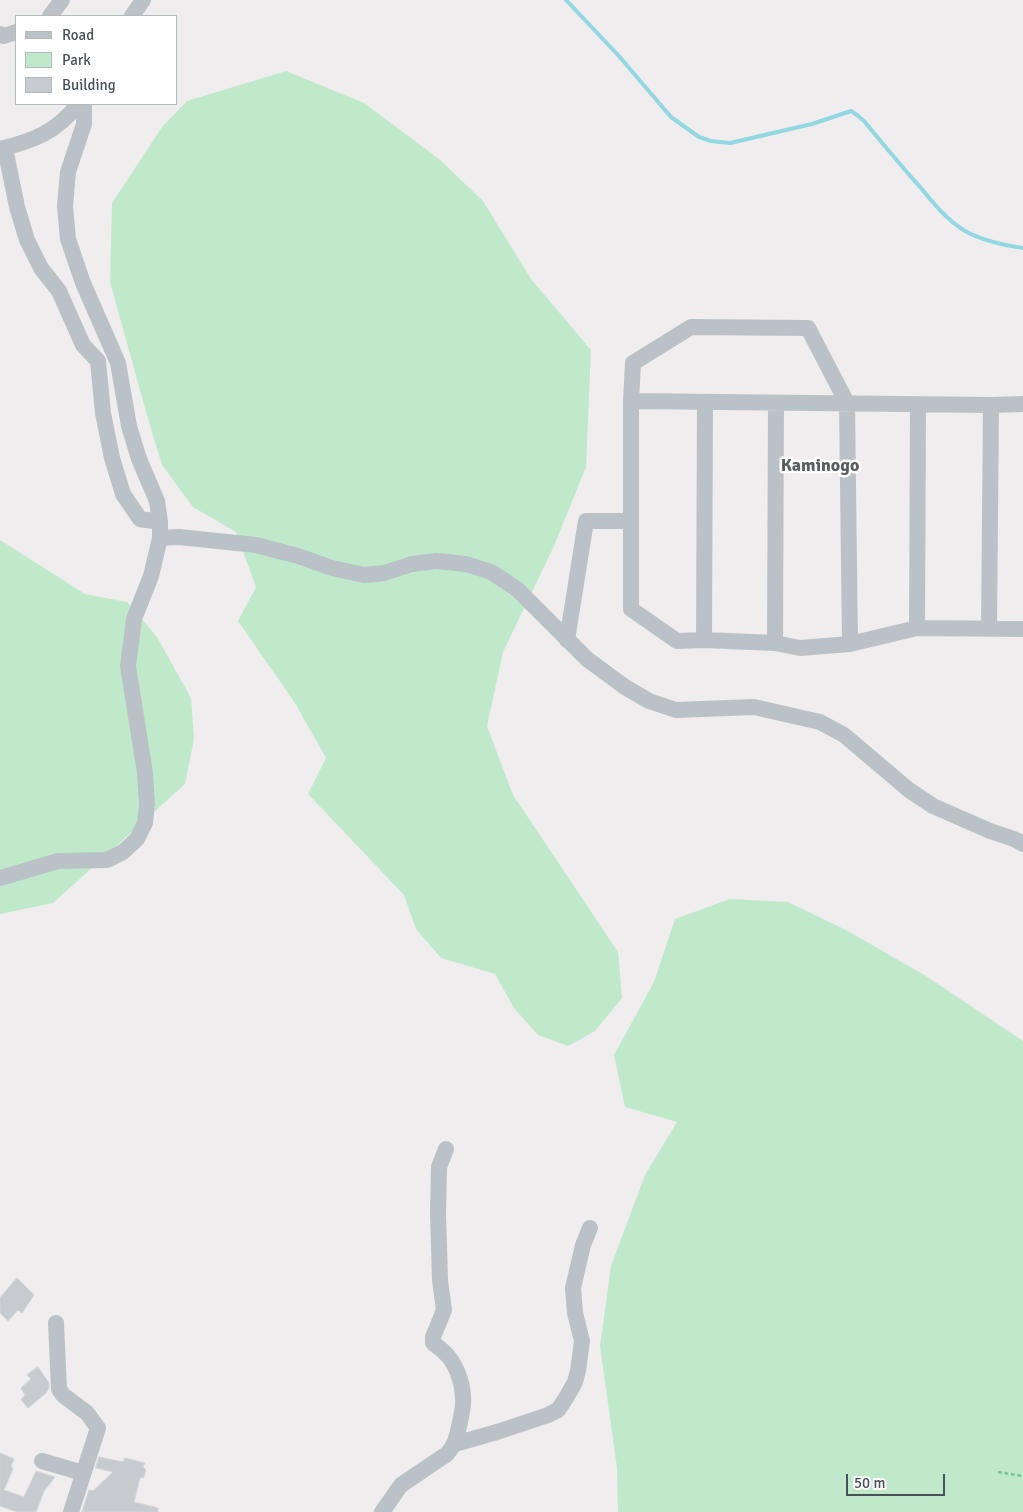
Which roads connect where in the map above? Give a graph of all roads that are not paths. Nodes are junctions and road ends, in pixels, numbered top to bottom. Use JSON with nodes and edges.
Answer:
{"nodes":[{"id":1,"x":62,"y":0,"type":"edge"},
{"id":2,"x":142,"y":0,"type":"edge"},
{"id":3,"x":51,"y":15,"type":"edge"},
{"id":4,"x":133,"y":15,"type":"edge"},
{"id":5,"x":15,"y":32,"type":"edge"},
{"id":6,"x":0,"y":34,"type":"edge"},
{"id":7,"x":77,"y":105,"type":"edge"},
{"id":8,"x":84,"y":105,"type":"edge"},
{"id":9,"x":2,"y":148,"type":"edge"},
{"id":10,"x":631,"y":401,"type":"junction"},
{"id":11,"x":705,"y":402,"type":"junction"},
{"id":12,"x":776,"y":403,"type":"junction"},
{"id":13,"x":847,"y":403,"type":"junction"},
{"id":14,"x":1023,"y":404,"type":"edge"},
{"id":15,"x":918,"y":405,"type":"junction"},
{"id":16,"x":991,"y":405,"type":"junction"},
{"id":17,"x":630,"y":520,"type":"junction"},
{"id":18,"x":160,"y":530,"type":"junction"},
{"id":19,"x":918,"y":628,"type":"junction"},
{"id":20,"x":989,"y":629,"type":"junction"},
{"id":21,"x":1023,"y":629,"type":"edge"},
{"id":22,"x":567,"y":640,"type":"junction"},
{"id":23,"x":704,"y":640,"type":"junction"},
{"id":24,"x":775,"y":643,"type":"junction"},
{"id":25,"x":850,"y":644,"type":"junction"},
{"id":26,"x":1023,"y":844,"type":"edge"},
{"id":27,"x":0,"y":878,"type":"edge"},
{"id":28,"x":446,"y":1149,"type":"dead end"},
{"id":29,"x":590,"y":1228,"type":"dead end"},
{"id":30,"x":56,"y":1323,"type":"dead end"},
{"id":31,"x":455,"y":1444,"type":"junction"},
{"id":32,"x":42,"y":1461,"type":"dead end"},
{"id":33,"x":83,"y":1473,"type":"junction"},
{"id":34,"x":71,"y":1512,"type":"edge"},
{"id":35,"x":382,"y":1512,"type":"edge"}],
"edges":[{"from":1,"to":3,"type":"street"},
{"from":2,"to":4,"type":"street"},
{"from":5,"to":6,"type":"street"},
{"from":7,"to":9,"type":"street"},
{"from":8,"to":18,"type":"street"},
{"from":9,"to":18,"type":"street"},
{"from":10,"to":11,"type":"street"},
{"from":10,"to":13,"type":"street"},
{"from":10,"to":17,"type":"street"},
{"from":11,"to":12,"type":"street"},
{"from":11,"to":23,"type":"street"},
{"from":12,"to":13,"type":"street"},
{"from":12,"to":24,"type":"street"},
{"from":13,"to":15,"type":"street"},
{"from":13,"to":25,"type":"street"},
{"from":14,"to":16,"type":"street"},
{"from":15,"to":16,"type":"street"},
{"from":15,"to":19,"type":"street"},
{"from":16,"to":20,"type":"street"},
{"from":17,"to":22,"type":"street"},
{"from":17,"to":23,"type":"street"},
{"from":18,"to":22,"type":"street"},
{"from":18,"to":27,"type":"street"},
{"from":19,"to":20,"type":"street"},
{"from":19,"to":25,"type":"street"},
{"from":20,"to":21,"type":"street"},
{"from":22,"to":26,"type":"street"},
{"from":23,"to":24,"type":"street"},
{"from":24,"to":25,"type":"street"},
{"from":28,"to":31,"type":"street"},
{"from":29,"to":31,"type":"street"},
{"from":30,"to":33,"type":"street"},
{"from":31,"to":35,"type":"street"},
{"from":32,"to":33,"type":"street"},
{"from":33,"to":34,"type":"street"}]}
